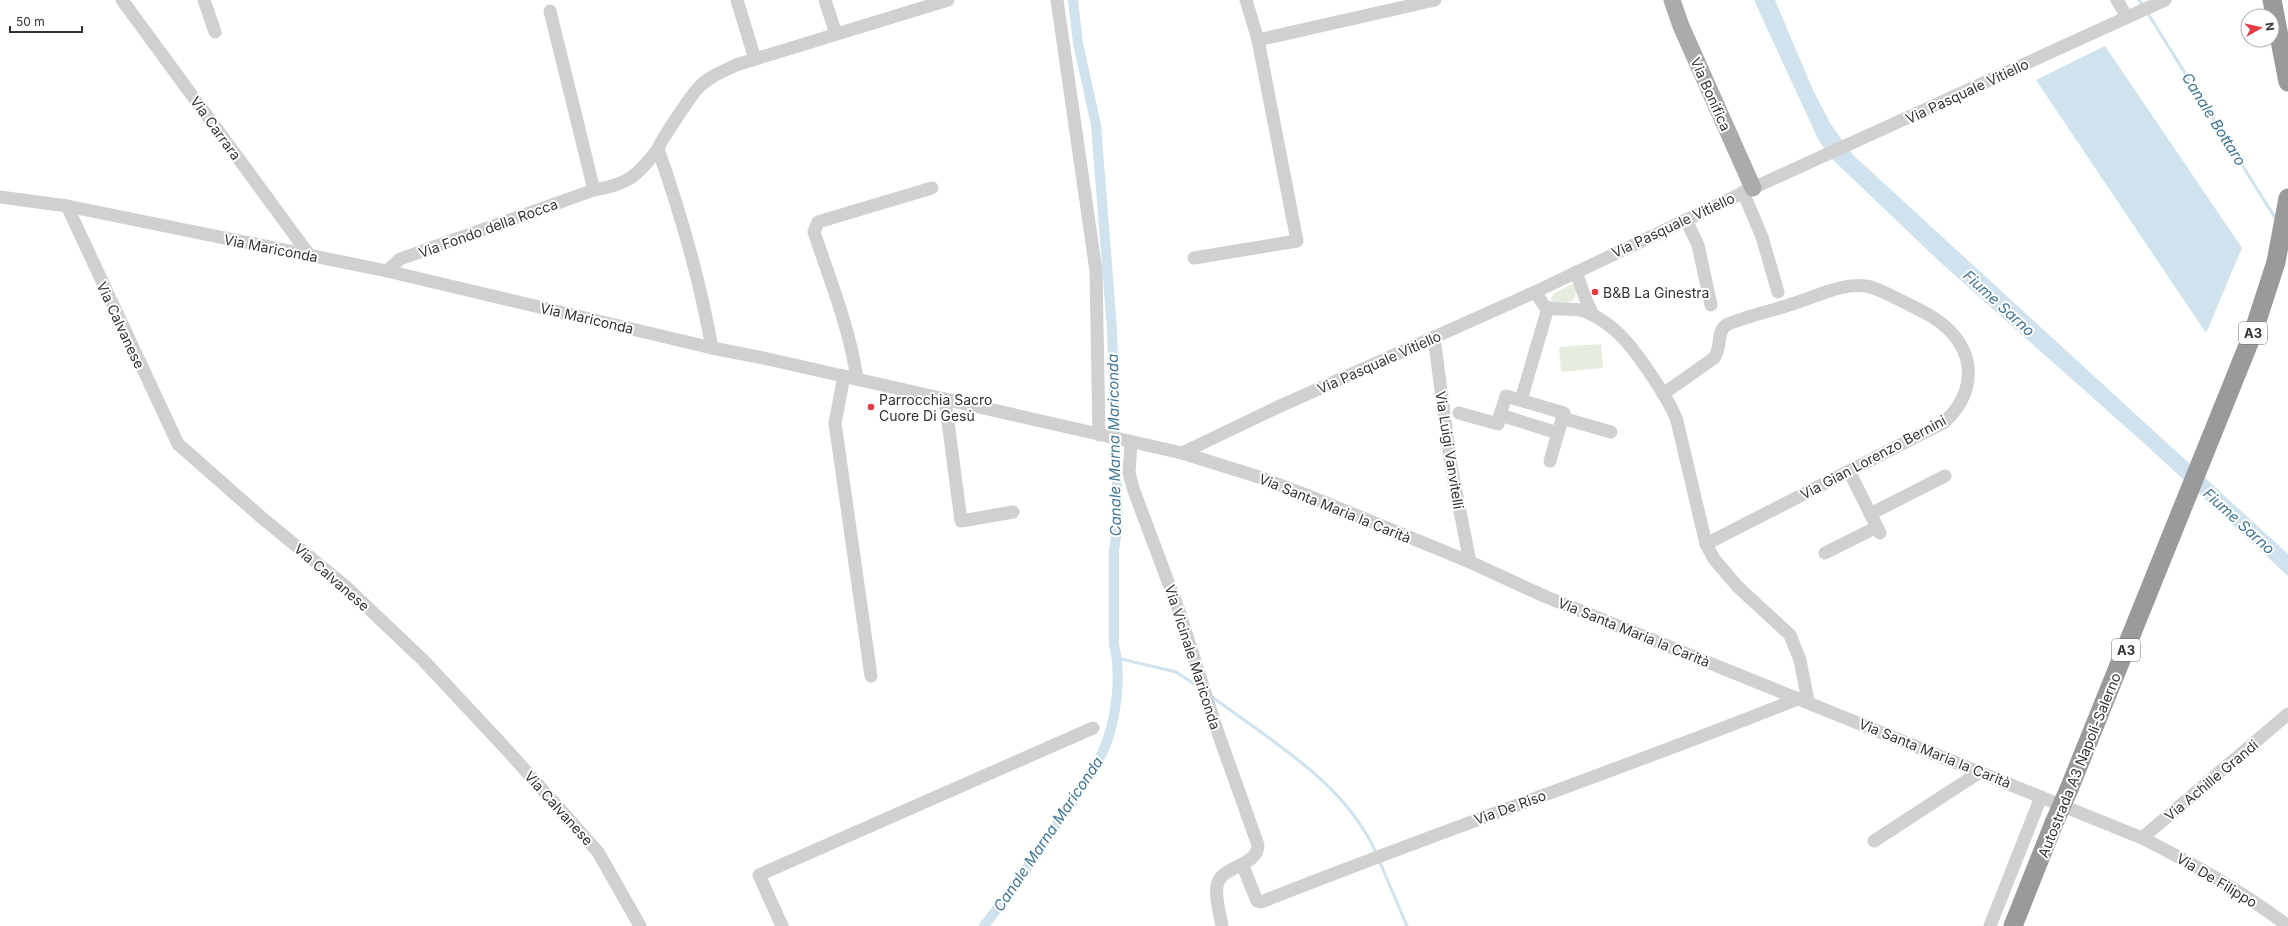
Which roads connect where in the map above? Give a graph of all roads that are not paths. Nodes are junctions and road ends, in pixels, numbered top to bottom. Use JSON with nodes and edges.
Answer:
{"nodes":[{"id":1,"x":122,"y":0,"type":"edge"},
{"id":2,"x":204,"y":0,"type":"edge"},
{"id":3,"x":737,"y":0,"type":"edge"},
{"id":4,"x":825,"y":0,"type":"edge"},
{"id":5,"x":948,"y":0,"type":"edge"},
{"id":6,"x":1057,"y":0,"type":"edge"},
{"id":7,"x":1246,"y":0,"type":"edge"},
{"id":8,"x":1435,"y":0,"type":"edge"},
{"id":9,"x":1672,"y":0,"type":"edge"},
{"id":10,"x":2117,"y":0,"type":"edge"},
{"id":11,"x":2272,"y":0,"type":"edge"},
{"id":12,"x":2159,"y":3,"type":"edge"},
{"id":13,"x":550,"y":12,"type":"dead end"},
{"id":14,"x":2131,"y":15,"type":"junction"},
{"id":15,"x":215,"y":32,"type":"dead end"},
{"id":16,"x":836,"y":34,"type":"junction"},
{"id":17,"x":1258,"y":40,"type":"junction"},
{"id":18,"x":755,"y":59,"type":"junction"},
{"id":19,"x":2288,"y":82,"type":"edge"},
{"id":20,"x":658,"y":150,"type":"junction"},
{"id":21,"x":932,"y":188,"type":"dead end"},
{"id":22,"x":594,"y":190,"type":"junction"},
{"id":23,"x":1748,"y":190,"type":"junction"},
{"id":24,"x":0,"y":196,"type":"edge"},
{"id":25,"x":2288,"y":198,"type":"edge"},
{"id":26,"x":67,"y":206,"type":"junction"},
{"id":27,"x":1686,"y":220,"type":"junction"},
{"id":28,"x":310,"y":256,"type":"junction"},
{"id":29,"x":1194,"y":258,"type":"dead end"},
{"id":30,"x":2284,"y":262,"type":"edge"},
{"id":31,"x":387,"y":271,"type":"junction"},
{"id":32,"x":1576,"y":272,"type":"junction"},
{"id":33,"x":1581,"y":287,"type":"junction"},
{"id":34,"x":1535,"y":292,"type":"junction"},
{"id":35,"x":1778,"y":292,"type":"dead end"},
{"id":36,"x":1711,"y":305,"type":"dead end"},
{"id":37,"x":1548,"y":308,"type":"junction"},
{"id":38,"x":1568,"y":308,"type":"junction"},
{"id":39,"x":1593,"y":315,"type":"junction"},
{"id":40,"x":1434,"y":337,"type":"junction"},
{"id":41,"x":712,"y":348,"type":"junction"},
{"id":42,"x":844,"y":376,"type":"junction"},
{"id":43,"x":858,"y":379,"type":"junction"},
{"id":44,"x":1663,"y":394,"type":"junction"},
{"id":45,"x":946,"y":400,"type":"junction"},
{"id":46,"x":1521,"y":400,"type":"junction"},
{"id":47,"x":1459,"y":413,"type":"dead end"},
{"id":48,"x":1500,"y":415,"type":"junction"},
{"id":49,"x":1562,"y":418,"type":"junction"},
{"id":50,"x":1610,"y":432,"type":"dead end"},
{"id":51,"x":1558,"y":433,"type":"junction"},
{"id":52,"x":1103,"y":436,"type":"junction"},
{"id":53,"x":1126,"y":441,"type":"junction"},
{"id":54,"x":1182,"y":453,"type":"junction"},
{"id":55,"x":1550,"y":461,"type":"dead end"},
{"id":56,"x":1849,"y":472,"type":"junction"},
{"id":57,"x":1944,"y":476,"type":"dead end"},
{"id":58,"x":1013,"y":512,"type":"dead end"},
{"id":59,"x":1870,"y":514,"type":"junction"},
{"id":60,"x":1706,"y":544,"type":"junction"},
{"id":61,"x":1825,"y":553,"type":"dead end"},
{"id":62,"x":1470,"y":562,"type":"junction"},
{"id":63,"x":871,"y":676,"type":"dead end"},
{"id":64,"x":1804,"y":700,"type":"junction"},
{"id":65,"x":2285,"y":718,"type":"edge"},
{"id":66,"x":1093,"y":728,"type":"dead end"},
{"id":67,"x":1980,"y":772,"type":"junction"},
{"id":68,"x":2041,"y":797,"type":"junction"},
{"id":69,"x":2060,"y":825,"type":"junction"},
{"id":70,"x":2142,"y":838,"type":"junction"},
{"id":71,"x":1874,"y":841,"type":"dead end"},
{"id":72,"x":1242,"y":864,"type":"junction"},
{"id":73,"x":640,"y":926,"type":"edge"},
{"id":74,"x":782,"y":926,"type":"edge"},
{"id":75,"x":1222,"y":926,"type":"edge"},
{"id":76,"x":1990,"y":926,"type":"edge"},
{"id":77,"x":2013,"y":926,"type":"edge"},
{"id":78,"x":2026,"y":926,"type":"edge"},
{"id":79,"x":2288,"y":926,"type":"edge"}],
"edges":[{"from":1,"to":28,"type":"street","name":"Via Carrara"},
{"from":2,"to":15,"type":"street"},
{"from":3,"to":18,"type":"street"},
{"from":4,"to":16,"type":"street"},
{"from":5,"to":16,"type":"street","name":"Via Fondo della Rocca"},
{"from":6,"to":52,"type":"street"},
{"from":7,"to":17,"type":"street"},
{"from":8,"to":17,"type":"street"},
{"from":9,"to":23,"type":"main road","name":"Via Bonifica"},
{"from":10,"to":14,"type":"street"},
{"from":11,"to":19,"type":"highway"},
{"from":12,"to":14,"type":"street","name":"Via Pasquale Vitiello"},
{"from":13,"to":22,"type":"street"},
{"from":14,"to":23,"type":"street","name":"Via Pasquale Vitiello"},
{"from":16,"to":18,"type":"street","name":"Via Fondo della Rocca"},
{"from":17,"to":29,"type":"street"},
{"from":18,"to":20,"type":"street","name":"Via Fondo della Rocca"},
{"from":20,"to":22,"type":"street","name":"Via Fondo della Rocca"},
{"from":20,"to":41,"type":"street"},
{"from":21,"to":43,"type":"street"},
{"from":22,"to":31,"type":"street","name":"Via Fondo della Rocca"},
{"from":23,"to":27,"type":"street","name":"Via Pasquale Vitiello"},
{"from":23,"to":35,"type":"street"},
{"from":24,"to":26,"type":"street","name":"Via Mariconda"},
{"from":25,"to":30,"type":"highway","name":"Autostrada A3 Napoli-Salerno","number":"A3"},
{"from":26,"to":28,"type":"street","name":"Via Mariconda"},
{"from":26,"to":73,"type":"street","name":"Via Calvanese"},
{"from":27,"to":32,"type":"street","name":"Via Pasquale Vitiello"},
{"from":27,"to":36,"type":"street"},
{"from":28,"to":31,"type":"street","name":"Via Mariconda"},
{"from":30,"to":69,"type":"highway","name":"Autostrada A3 Napoli-Salerno","number":"A3","bridge":true},
{"from":31,"to":41,"type":"street","name":"Via Mariconda"},
{"from":32,"to":33,"type":"street"},
{"from":32,"to":34,"type":"street","name":"Via Pasquale Vitiello"},
{"from":33,"to":38,"type":"street"},
{"from":33,"to":39,"type":"street"},
{"from":34,"to":37,"type":"street"},
{"from":34,"to":40,"type":"street","name":"Via Pasquale Vitiello"},
{"from":37,"to":38,"type":"street"},
{"from":37,"to":46,"type":"street"},
{"from":38,"to":39,"type":"street"},
{"from":39,"to":44,"type":"street"},
{"from":40,"to":54,"type":"street","name":"Via Pasquale Vitiello"},
{"from":40,"to":62,"type":"street","name":"Via Luigi Vanvitelli"},
{"from":41,"to":42,"type":"street","name":"Via Mariconda"},
{"from":42,"to":43,"type":"street","name":"Via Mariconda"},
{"from":42,"to":63,"type":"street"},
{"from":43,"to":45,"type":"street","name":"Via Mariconda"},
{"from":44,"to":56,"type":"street","name":"Via Gian Lorenzo Bernini"},
{"from":44,"to":60,"type":"street"},
{"from":45,"to":52,"type":"street","name":"Via Mariconda"},
{"from":45,"to":58,"type":"street"},
{"from":46,"to":48,"type":"street"},
{"from":46,"to":49,"type":"street"},
{"from":47,"to":48,"type":"street"},
{"from":48,"to":51,"type":"street"},
{"from":49,"to":50,"type":"street"},
{"from":49,"to":51,"type":"street"},
{"from":51,"to":55,"type":"street"},
{"from":52,"to":53,"type":"street","name":"Via Mariconda"},
{"from":53,"to":54,"type":"street","name":"Via Santa Maria la Carità"},
{"from":53,"to":72,"type":"street","name":"Via Vicinale Mariconda"},
{"from":54,"to":62,"type":"street","name":"Via Santa Maria la Carità"},
{"from":56,"to":59,"type":"street"},
{"from":56,"to":60,"type":"street","name":"Via Gian Lorenzo Bernini"},
{"from":57,"to":59,"type":"street"},
{"from":59,"to":61,"type":"street"},
{"from":60,"to":64,"type":"street"},
{"from":62,"to":64,"type":"street","name":"Via Santa Maria la Carità"},
{"from":64,"to":67,"type":"street","name":"Via Santa Maria la Carità"},
{"from":64,"to":72,"type":"street","name":"Via De Riso"},
{"from":65,"to":70,"type":"street","name":"Via Achille Grandi"},
{"from":66,"to":74,"type":"street"},
{"from":67,"to":68,"type":"street","name":"Via Santa Maria la Carità"},
{"from":67,"to":71,"type":"street"},
{"from":68,"to":70,"type":"street","name":"Via Santa Maria la Carità"},
{"from":68,"to":76,"type":"street"},
{"from":69,"to":77,"type":"highway","name":"Autostrada A3 Napoli-Salerno","number":"A3"},
{"from":69,"to":78,"type":"highway","name":"Autostrada A3 Napoli-Salerno","number":"A3"},
{"from":70,"to":79,"type":"street","name":"Via De Filippo"},
{"from":72,"to":75,"type":"street","name":"Via Vicinale Mariconda"}]}
